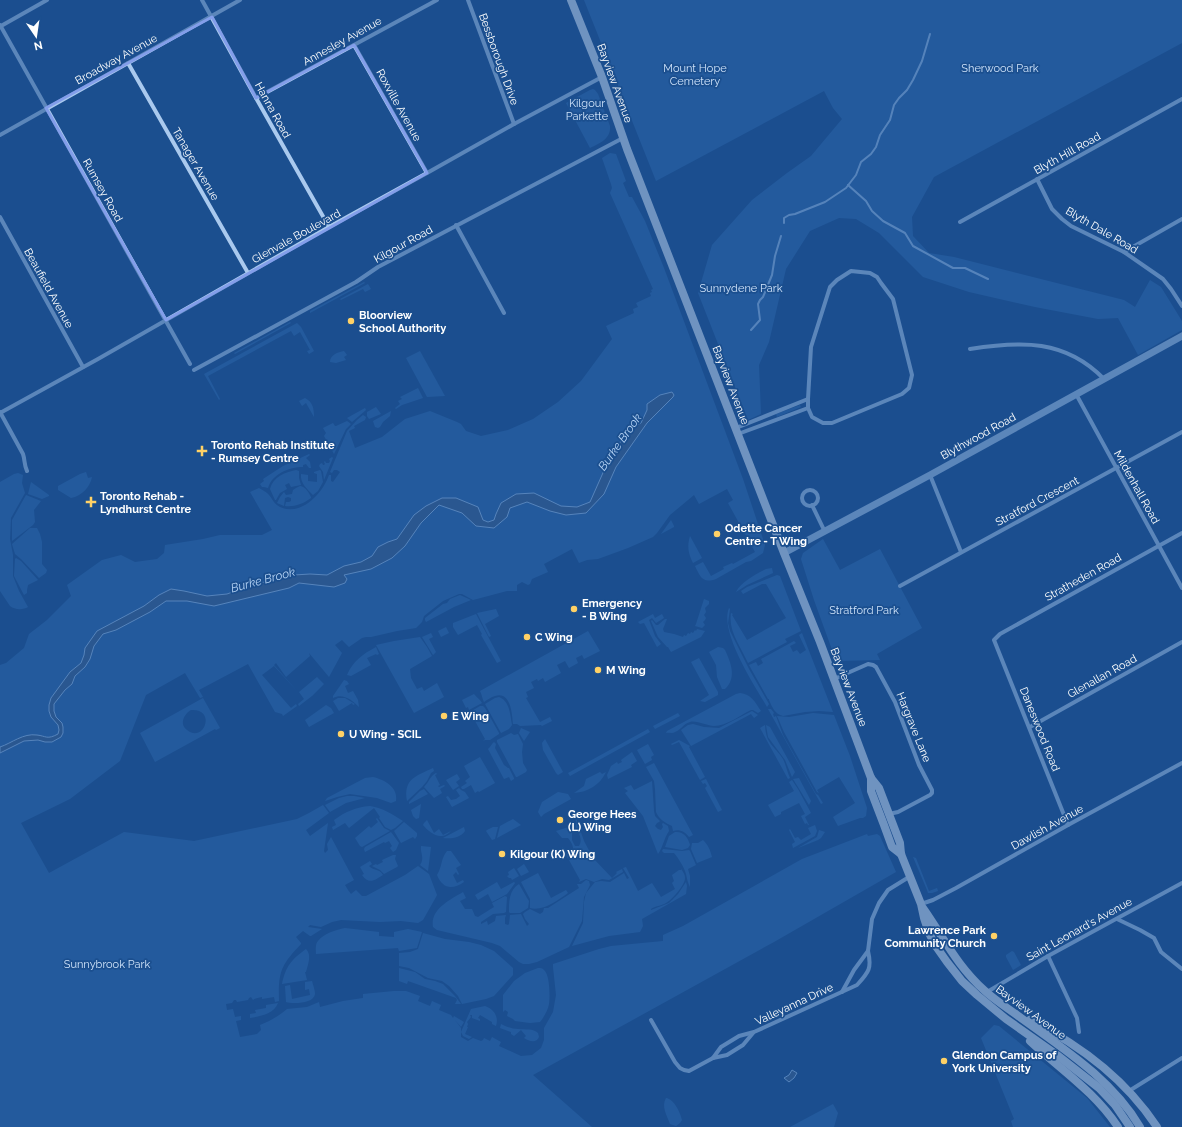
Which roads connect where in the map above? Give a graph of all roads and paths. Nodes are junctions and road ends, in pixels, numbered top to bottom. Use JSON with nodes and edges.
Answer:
{"nodes":[{"id":1,"x":47,"y":0,"type":"edge"},
{"id":2,"x":202,"y":0,"type":"edge"},
{"id":3,"x":240,"y":0,"type":"edge"},
{"id":4,"x":437,"y":0,"type":"edge"},
{"id":5,"x":468,"y":0,"type":"edge"},
{"id":6,"x":571,"y":0,"type":"edge"},
{"id":7,"x":212,"y":16,"type":"junction"},
{"id":8,"x":0,"y":26,"type":"edge"},
{"id":9,"x":354,"y":45,"type":"junction"},
{"id":10,"x":128,"y":63,"type":"junction"},
{"id":11,"x":602,"y":78,"type":"junction"},
{"id":12,"x":256,"y":98,"type":"junction"},
{"id":13,"x":1182,"y":99,"type":"edge"},
{"id":14,"x":46,"y":108,"type":"junction"},
{"id":15,"x":514,"y":124,"type":"junction"},
{"id":16,"x":0,"y":135,"type":"edge"},
{"id":17,"x":623,"y":137,"type":"junction"},
{"id":18,"x":427,"y":174,"type":"junction"},
{"id":19,"x":1037,"y":180,"type":"junction"},
{"id":20,"x":0,"y":217,"type":"edge"},
{"id":21,"x":1182,"y":219,"type":"edge"},
{"id":22,"x":960,"y":222,"type":"dead end"},
{"id":23,"x":456,"y":225,"type":"junction"},
{"id":24,"x":329,"y":227,"type":"junction"},
{"id":25,"x":1124,"y":252,"type":"junction"},
{"id":26,"x":248,"y":273,"type":"junction"},
{"id":27,"x":1182,"y":306,"type":"edge"},
{"id":28,"x":504,"y":313,"type":"dead end"},
{"id":29,"x":166,"y":320,"type":"junction"},
{"id":30,"x":1182,"y":336,"type":"edge"},
{"id":31,"x":970,"y":349,"type":"dead end"},
{"id":32,"x":190,"y":364,"type":"dead end"},
{"id":33,"x":83,"y":367,"type":"junction"},
{"id":34,"x":194,"y":370,"type":"dead end"},
{"id":35,"x":1104,"y":379,"type":"junction"},
{"id":36,"x":1076,"y":394,"type":"junction"},
{"id":37,"x":808,"y":399,"type":"junction"},
{"id":38,"x":808,"y":408,"type":"junction"},
{"id":39,"x":0,"y":412,"type":"edge"},
{"id":40,"x":768,"y":415,"type":"junction"},
{"id":41,"x":771,"y":422,"type":"junction"},
{"id":42,"x":737,"y":431,"type":"junction"},
{"id":43,"x":1182,"y":432,"type":"edge"},
{"id":44,"x":1116,"y":468,"type":"junction"},
{"id":45,"x":26,"y":471,"type":"dead end"},
{"id":46,"x":930,"y":475,"type":"junction"},
{"id":47,"x":812,"y":505,"type":"dead end"},
{"id":48,"x":825,"y":532,"type":"junction"},
{"id":49,"x":1182,"y":533,"type":"edge"},
{"id":50,"x":1159,"y":545,"type":"junction"},
{"id":51,"x":961,"y":552,"type":"junction"},
{"id":52,"x":784,"y":553,"type":"junction"},
{"id":53,"x":900,"y":586,"type":"dead end"},
{"id":54,"x":1182,"y":588,"type":"edge"},
{"id":55,"x":994,"y":640,"type":"joint"},
{"id":56,"x":1182,"y":642,"type":"edge"},
{"id":57,"x":834,"y":679,"type":"junction"},
{"id":58,"x":1030,"y":727,"type":"junction"},
{"id":59,"x":1182,"y":763,"type":"edge"},
{"id":60,"x":871,"y":778,"type":"junction"},
{"id":61,"x":889,"y":814,"type":"junction"},
{"id":62,"x":1068,"y":825,"type":"junction"},
{"id":63,"x":900,"y":854,"type":"junction"},
{"id":64,"x":909,"y":877,"type":"junction"},
{"id":65,"x":1182,"y":883,"type":"edge"},
{"id":66,"x":920,"y":904,"type":"junction"},
{"id":67,"x":1117,"y":919,"type":"junction"},
{"id":68,"x":868,"y":951,"type":"junction"},
{"id":69,"x":1048,"y":956,"type":"junction"},
{"id":70,"x":1182,"y":969,"type":"edge"},
{"id":71,"x":842,"y":992,"type":"junction"},
{"id":72,"x":986,"y":993,"type":"junction"},
{"id":73,"x":1007,"y":1008,"type":"junction"},
{"id":74,"x":1006,"y":1019,"type":"junction"},
{"id":75,"x":651,"y":1020,"type":"dead end"},
{"id":76,"x":754,"y":1032,"type":"junction"},
{"id":77,"x":1079,"y":1032,"type":"dead end"},
{"id":78,"x":712,"y":1058,"type":"junction"},
{"id":79,"x":1182,"y":1058,"type":"edge"},
{"id":80,"x":1128,"y":1092,"type":"junction"},
{"id":81,"x":1118,"y":1127,"type":"edge"},
{"id":82,"x":1130,"y":1127,"type":"edge"},
{"id":83,"x":1140,"y":1127,"type":"edge"},
{"id":84,"x":1157,"y":1127,"type":"edge"}],
"edges":[{"from":1,"to":8,"type":"street"},
{"from":2,"to":7,"type":"street","name":"Hanna Road"},
{"from":3,"to":7,"type":"street","name":"Broadway Avenue"},
{"from":4,"to":9,"type":"street","name":"Annesley Avenue"},
{"from":5,"to":15,"type":"street","name":"Bessborough Drive"},
{"from":6,"to":11,"type":"main road","name":"Bayview Avenue"},
{"from":7,"to":10,"type":"street","name":"Broadway Avenue"},
{"from":7,"to":12,"type":"street","name":"Hanna Road"},
{"from":8,"to":14,"type":"street","name":"Rumsey Road"},
{"from":9,"to":12,"type":"street","name":"Annesley Avenue"},
{"from":9,"to":18,"type":"street","name":"Roxville Avenue"},
{"from":10,"to":14,"type":"street","name":"Broadway Avenue"},
{"from":10,"to":26,"type":"street","name":"Tanager Avenue"},
{"from":11,"to":15,"type":"street","name":"Glenvale Boulevard"},
{"from":11,"to":17,"type":"main road","name":"Bayview Avenue"},
{"from":12,"to":24,"type":"street","name":"Hanna Road"},
{"from":13,"to":19,"type":"street","name":"Blyth Hill Road"},
{"from":14,"to":16,"type":"street","name":"Broadway Avenue"},
{"from":14,"to":29,"type":"street","name":"Rumsey Road"},
{"from":15,"to":18,"type":"street","name":"Glenvale Boulevard"},
{"from":17,"to":23,"type":"street","name":"Kilgour Road"},
{"from":17,"to":42,"type":"main road","name":"Bayview Avenue"},
{"from":18,"to":24,"type":"street","name":"Glenvale Boulevard"},
{"from":19,"to":22,"type":"street","name":"Blyth Hill Road"},
{"from":19,"to":25,"type":"street","name":"Blyth Dale Road"},
{"from":20,"to":33,"type":"street","name":"Beaufield Avenue"},
{"from":21,"to":25,"type":"street"},
{"from":23,"to":28,"type":"street"},
{"from":23,"to":34,"type":"street","name":"Kilgour Road"},
{"from":24,"to":26,"type":"street","name":"Glenvale Boulevard"},
{"from":25,"to":27,"type":"street","name":"Blyth Dale Road"},
{"from":26,"to":29,"type":"street","name":"Glenvale Boulevard"},
{"from":29,"to":32,"type":"street","name":"Rumsey Road"},
{"from":29,"to":33,"type":"street","name":"Glenvale Boulevard"},
{"from":30,"to":35,"type":"street","name":"Blythwood Road"},
{"from":31,"to":35,"type":"street"},
{"from":33,"to":39,"type":"street","name":"Glenvale Boulevard"},
{"from":35,"to":36,"type":"street","name":"Blythwood Road"},
{"from":36,"to":44,"type":"street","name":"Mildenhall Road"},
{"from":36,"to":46,"type":"street","name":"Blythwood Road"},
{"from":37,"to":38,"type":"street"},
{"from":37,"to":38,"type":"street"},
{"from":37,"to":40,"type":"street"},
{"from":38,"to":41,"type":"street"},
{"from":39,"to":45,"type":"street"},
{"from":40,"to":41,"type":"street"},
{"from":40,"to":42,"type":"street"},
{"from":41,"to":42,"type":"street"},
{"from":42,"to":52,"type":"main road","name":"Bayview Avenue"},
{"from":43,"to":44,"type":"street","name":"Stratford Crescent"},
{"from":44,"to":50,"type":"street","name":"Mildenhall Road"},
{"from":44,"to":51,"type":"street","name":"Stratford Crescent"},
{"from":46,"to":48,"type":"street","name":"Blythwood Road"},
{"from":46,"to":51,"type":"street"},
{"from":47,"to":48,"type":"street"},
{"from":48,"to":52,"type":"street","name":"Blythwood Road"},
{"from":49,"to":50,"type":"street","name":"Stratheden Road"},
{"from":50,"to":54,"type":"street","name":"Mildenhall Road"},
{"from":50,"to":55,"type":"street","name":"Stratheden Road"},
{"from":51,"to":53,"type":"street","name":"Stratford Crescent"},
{"from":52,"to":57,"type":"main road","name":"Bayview Avenue"},
{"from":55,"to":58,"type":"street","name":"Daneswood Road"},
{"from":56,"to":58,"type":"street","name":"Glenallan Road"},
{"from":57,"to":60,"type":"main road","name":"Bayview Avenue"},
{"from":57,"to":61,"type":"street","name":"Hargrave Lane"},
{"from":58,"to":62,"type":"street","name":"Daneswood Road"},
{"from":59,"to":62,"type":"street","name":"Dawlish Avenue"},
{"from":60,"to":61,"type":"main road","name":"Bayview Avenue"},
{"from":60,"to":63,"type":"main road","name":"Bayview Avenue"},
{"from":61,"to":63,"type":"main road","name":"Bayview Avenue"},
{"from":62,"to":66,"type":"street","name":"Dawlish Avenue"},
{"from":63,"to":64,"type":"main road","name":"Bayview Avenue"},
{"from":64,"to":66,"type":"main road","name":"Bayview Avenue"},
{"from":64,"to":68,"type":"street","name":"Valleyanna Drive"},
{"from":65,"to":67,"type":"street","name":"Saint Leonard's Avenue"},
{"from":66,"to":72,"type":"main road","name":"Bayview Avenue"},
{"from":66,"to":74,"type":"main road","name":"Bayview Avenue"},
{"from":67,"to":69,"type":"street","name":"Saint Leonard's Avenue"},
{"from":67,"to":70,"type":"street"},
{"from":68,"to":71,"type":"street","name":"Valleyanna Drive"},
{"from":68,"to":71,"type":"street","name":"Valleyanna Drive"},
{"from":69,"to":72,"type":"street","name":"Saint Leonard's Avenue"},
{"from":69,"to":77,"type":"street"},
{"from":71,"to":76,"type":"street","name":"Valleyanna Drive"},
{"from":72,"to":73,"type":"main road","name":"Bayview Avenue"},
{"from":73,"to":80,"type":"main road"},
{"from":73,"to":83,"type":"main road","name":"Bayview Avenue"},
{"from":74,"to":81,"type":"main road"},
{"from":74,"to":82,"type":"main road","name":"Bayview Avenue"},
{"from":75,"to":78,"type":"street","name":"Valleyanna Drive"},
{"from":76,"to":78,"type":"street","name":"Valleyanna Drive"},
{"from":76,"to":78,"type":"street","name":"Valleyanna Drive"},
{"from":79,"to":80,"type":"street"},
{"from":80,"to":84,"type":"main road"}]}
